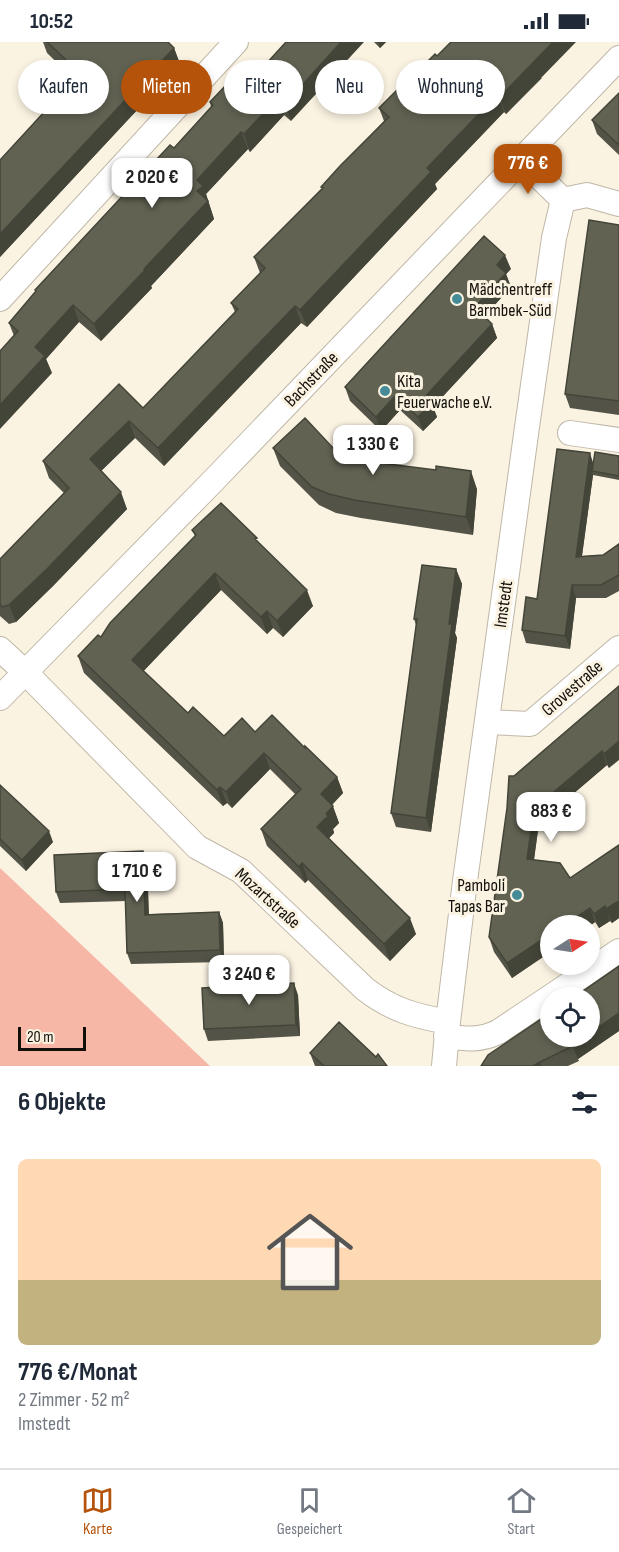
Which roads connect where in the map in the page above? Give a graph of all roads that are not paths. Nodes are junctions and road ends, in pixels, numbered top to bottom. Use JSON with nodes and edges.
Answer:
{"nodes":[{"id":1,"x":236,"y":42,"type":"edge"},
{"id":2,"x":619,"y":58,"type":"edge"},
{"id":3,"x":522,"y":160,"type":"junction"},
{"id":4,"x":563,"y":200,"type":"junction"},
{"id":5,"x":619,"y":204,"type":"edge"},
{"id":6,"x":0,"y":299,"type":"edge"},
{"id":7,"x":570,"y":433,"type":"dead end"},
{"id":8,"x":619,"y":440,"type":"edge"},
{"id":9,"x":619,"y":648,"type":"edge"},
{"id":10,"x":0,"y":649,"type":"edge"},
{"id":11,"x":26,"y":673,"type":"junction"},
{"id":12,"x":0,"y":698,"type":"edge"},
{"id":13,"x":488,"y":722,"type":"junction"},
{"id":14,"x":619,"y":951,"type":"edge"},
{"id":15,"x":447,"y":1029,"type":"junction"},
{"id":16,"x":444,"y":1066,"type":"edge"}],
"edges":[{"from":1,"to":6,"type":"street"},
{"from":2,"to":3,"type":"street","name":"Bachstraße"},
{"from":3,"to":4,"type":"street"},
{"from":3,"to":11,"type":"street","name":"Bachstraße"},
{"from":4,"to":5,"type":"street"},
{"from":4,"to":13,"type":"street","name":"Imstedt"},
{"from":7,"to":8,"type":"street"},
{"from":9,"to":13,"type":"street","name":"Grovestraße"},
{"from":10,"to":11,"type":"street","name":"Mozartstraße"},
{"from":11,"to":12,"type":"street","name":"Bachstraße"},
{"from":11,"to":15,"type":"street","name":"Mozartstraße"},
{"from":13,"to":15,"type":"street","name":"Imstedt"},
{"from":14,"to":15,"type":"street","name":"Mozartstraße"},
{"from":15,"to":16,"type":"street","name":"Imstedt"}]}
